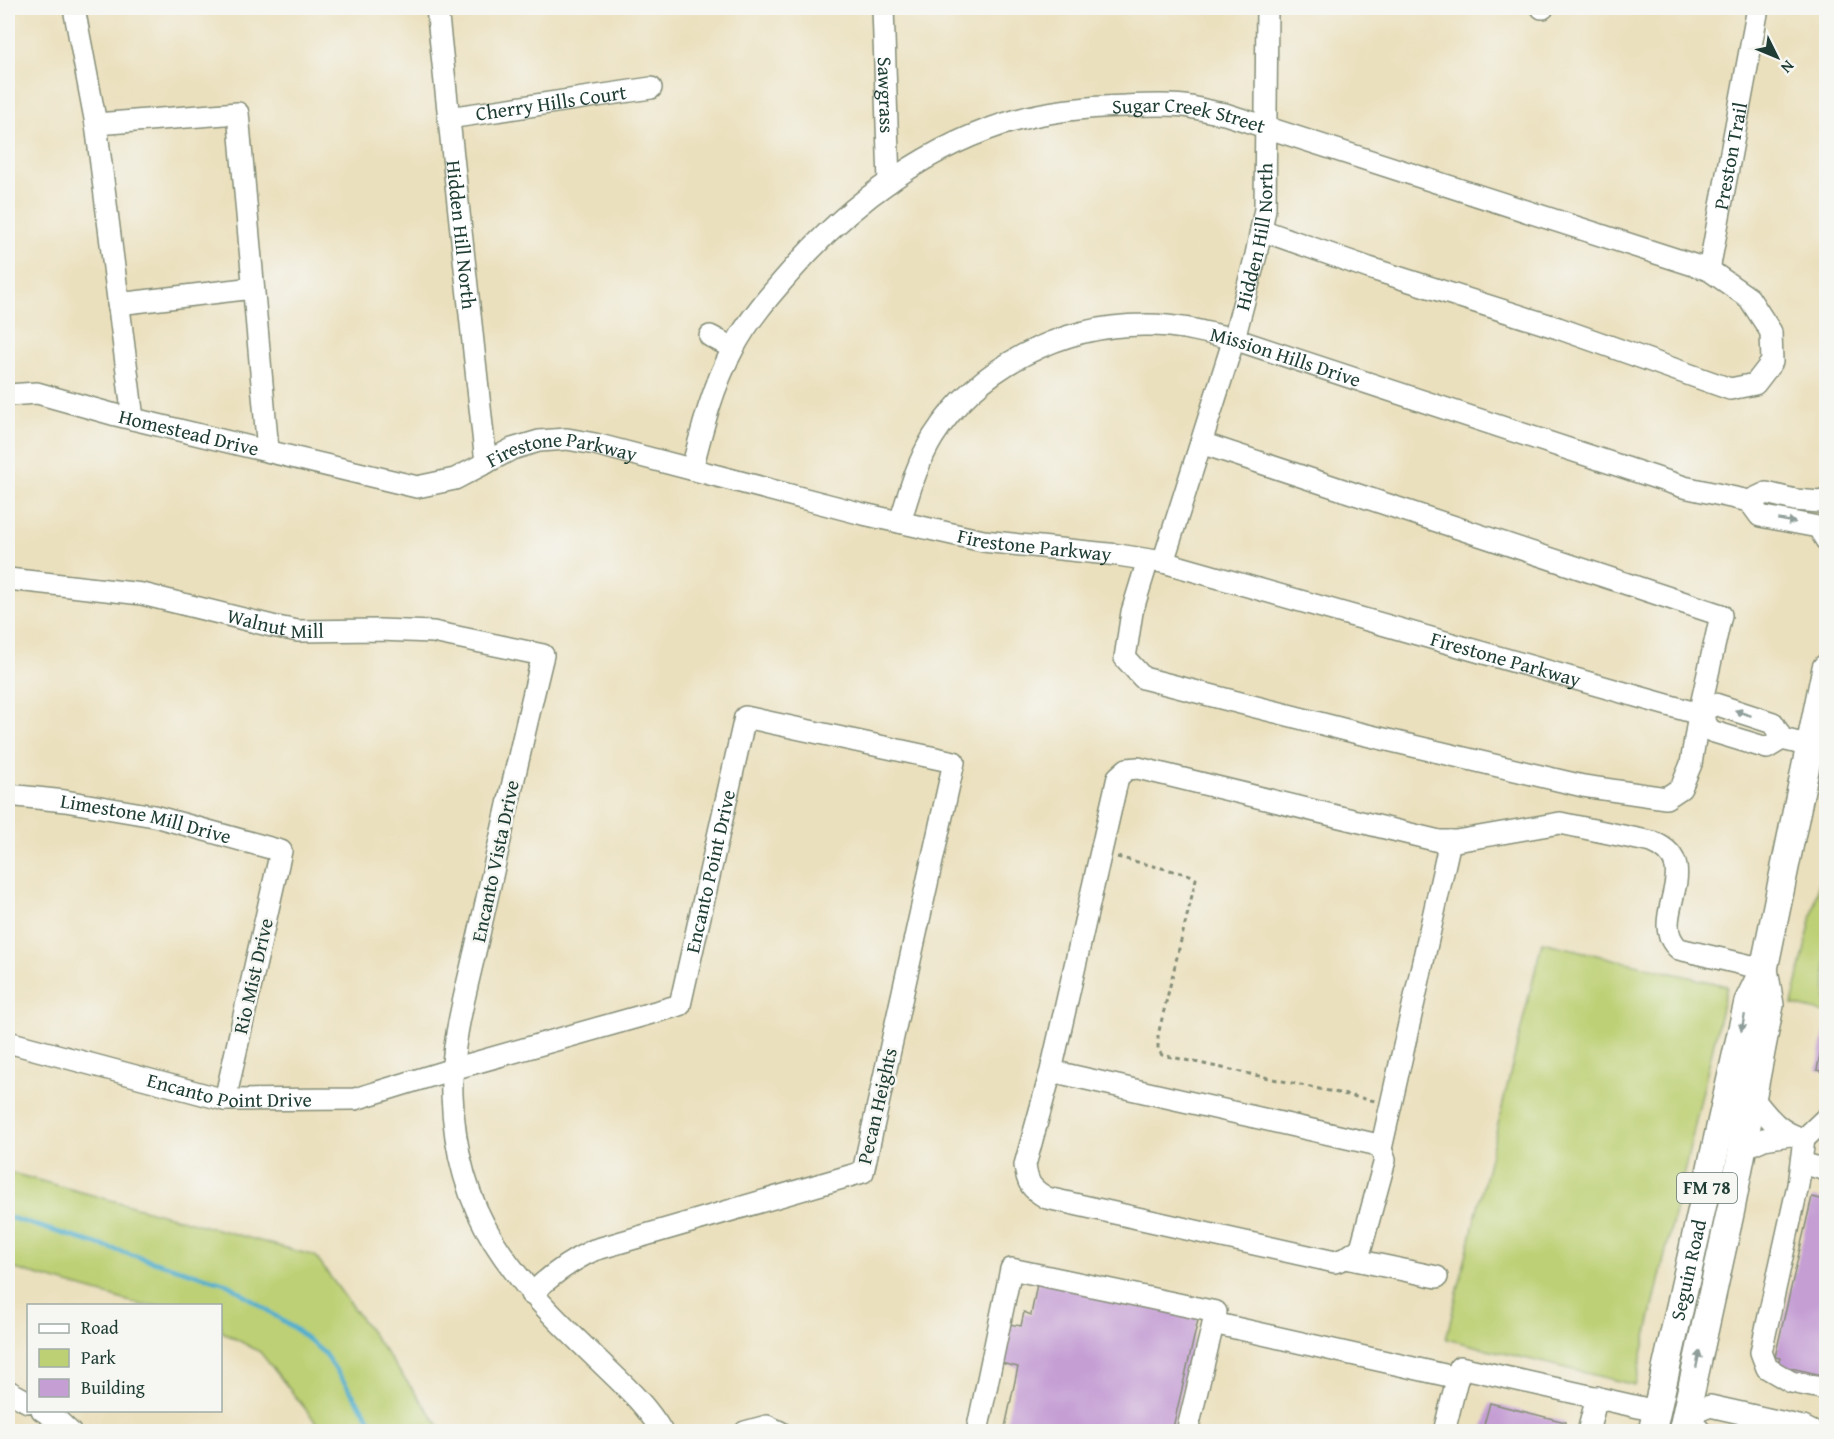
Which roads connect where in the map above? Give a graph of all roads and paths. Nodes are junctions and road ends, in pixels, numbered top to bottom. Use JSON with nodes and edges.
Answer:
{"nodes":[{"id":1,"x":74,"y":8,"type":"edge"},
{"id":2,"x":437,"y":8,"type":"edge"},
{"id":3,"x":884,"y":8,"type":"edge"},
{"id":4,"x":1267,"y":8,"type":"edge"},
{"id":5,"x":1758,"y":8,"type":"edge"},
{"id":6,"x":651,"y":88,"type":"dead end"},
{"id":7,"x":448,"y":118,"type":"junction"},
{"id":8,"x":96,"y":124,"type":"junction"},
{"id":9,"x":1266,"y":127,"type":"junction"},
{"id":10,"x":889,"y":182,"type":"junction"},
{"id":11,"x":1261,"y":230,"type":"junction"},
{"id":12,"x":1709,"y":270,"type":"junction"},
{"id":13,"x":253,"y":288,"type":"junction"},
{"id":14,"x":118,"y":304,"type":"junction"},
{"id":15,"x":710,"y":336,"type":"dead end"},
{"id":16,"x":1234,"y":339,"type":"junction"},
{"id":17,"x":733,"y":348,"type":"junction"},
{"id":18,"x":8,"y":395,"type":"edge"},
{"id":19,"x":133,"y":419,"type":"junction"},
{"id":20,"x":1201,"y":443,"type":"junction"},
{"id":21,"x":268,"y":451,"type":"junction"},
{"id":22,"x":486,"y":463,"type":"junction"},
{"id":23,"x":692,"y":469,"type":"junction"},
{"id":24,"x":372,"y":476,"type":"joint"},
{"id":25,"x":1827,"y":500,"type":"edge"},
{"id":26,"x":1749,"y":501,"type":"junction"},
{"id":27,"x":900,"y":522,"type":"junction"},
{"id":28,"x":1827,"y":540,"type":"edge"},
{"id":29,"x":1155,"y":561,"type":"junction"},
{"id":30,"x":8,"y":579,"type":"edge"},
{"id":31,"x":543,"y":655,"type":"joint"},
{"id":32,"x":1826,"y":671,"type":"edge"},
{"id":33,"x":1699,"y":714,"type":"junction"},
{"id":34,"x":1816,"y":754,"type":"edge"},
{"id":35,"x":954,"y":762,"type":"joint"},
{"id":36,"x":8,"y":795,"type":"edge"},
{"id":37,"x":1450,"y":841,"type":"junction"},
{"id":38,"x":281,"y":851,"type":"joint"},
{"id":39,"x":1101,"y":853,"type":"junction"},
{"id":40,"x":1764,"y":969,"type":"junction"},
{"id":41,"x":8,"y":1042,"type":"edge"},
{"id":42,"x":453,"y":1069,"type":"junction"},
{"id":43,"x":1052,"y":1071,"type":"junction"},
{"id":44,"x":1752,"y":1097,"type":"junction"},
{"id":45,"x":225,"y":1100,"type":"junction"},
{"id":46,"x":1391,"y":1105,"type":"junction"},
{"id":47,"x":1827,"y":1118,"type":"edge"},
{"id":48,"x":1797,"y":1137,"type":"junction"},
{"id":49,"x":1743,"y":1148,"type":"junction"},
{"id":50,"x":1381,"y":1149,"type":"junction"},
{"id":51,"x":1802,"y":1163,"type":"junction"},
{"id":52,"x":1827,"y":1170,"type":"edge"},
{"id":53,"x":1346,"y":1258,"type":"junction"},
{"id":54,"x":1437,"y":1277,"type":"dead end"},
{"id":55,"x":531,"y":1294,"type":"junction"},
{"id":56,"x":1213,"y":1323,"type":"junction"},
{"id":57,"x":1458,"y":1378,"type":"junction"},
{"id":58,"x":1827,"y":1389,"type":"edge"},
{"id":59,"x":8,"y":1391,"type":"edge"},
{"id":60,"x":1597,"y":1397,"type":"junction"},
{"id":61,"x":27,"y":1401,"type":"edge"},
{"id":62,"x":45,"y":1412,"type":"edge"},
{"id":63,"x":1674,"y":1425,"type":"edge"},
{"id":64,"x":70,"y":1431,"type":"edge"},
{"id":65,"x":662,"y":1431,"type":"edge"},
{"id":66,"x":745,"y":1431,"type":"edge"},
{"id":67,"x":780,"y":1431,"type":"edge"},
{"id":68,"x":977,"y":1431,"type":"edge"},
{"id":69,"x":1187,"y":1431,"type":"edge"},
{"id":70,"x":1444,"y":1431,"type":"edge"},
{"id":71,"x":1588,"y":1431,"type":"edge"},
{"id":72,"x":1813,"y":1431,"type":"edge"}],
"edges":[{"from":1,"to":8,"type":"street"},
{"from":2,"to":7,"type":"street","name":"Hidden Hill North"},
{"from":3,"to":10,"type":"street","name":"Sawgrass"},
{"from":4,"to":9,"type":"street","name":"Hidden Hill North"},
{"from":5,"to":12,"type":"street","name":"Preston Trail"},
{"from":6,"to":7,"type":"street","name":"Cherry Hills Court"},
{"from":7,"to":22,"type":"street","name":"Hidden Hill North"},
{"from":8,"to":13,"type":"street"},
{"from":8,"to":14,"type":"street"},
{"from":9,"to":10,"type":"street","name":"Sugar Creek Street"},
{"from":9,"to":11,"type":"street","name":"Hidden Hill North"},
{"from":9,"to":12,"type":"street","name":"Sugar Creek Street"},
{"from":10,"to":17,"type":"street","name":"Sugar Creek Street"},
{"from":11,"to":12,"type":"street","name":"Sugar Creek Street"},
{"from":11,"to":16,"type":"street","name":"Hidden Hill North"},
{"from":13,"to":14,"type":"street"},
{"from":13,"to":21,"type":"street"},
{"from":14,"to":19,"type":"street"},
{"from":15,"to":17,"type":"street"},
{"from":16,"to":20,"type":"street","name":"Hidden Hill North"},
{"from":16,"to":26,"type":"street","name":"Mission Hills Drive"},
{"from":16,"to":27,"type":"street","name":"Mission Hills Drive"},
{"from":17,"to":23,"type":"street","name":"Sugar Creek Street"},
{"from":18,"to":19,"type":"street","name":"Homestead Drive"},
{"from":19,"to":21,"type":"street","name":"Homestead Drive"},
{"from":20,"to":29,"type":"street","name":"Hidden Hill North"},
{"from":20,"to":33,"type":"street"},
{"from":21,"to":24,"type":"street","name":"Homestead Drive"},
{"from":22,"to":23,"type":"street","name":"Firestone Parkway"},
{"from":22,"to":24,"type":"street","name":"Firestone Parkway"},
{"from":23,"to":27,"type":"street","name":"Firestone Parkway"},
{"from":25,"to":26,"type":"street","name":"Mission Hills Drive"},
{"from":26,"to":28,"type":"street","name":"Mission Hills Drive","one_way":true},
{"from":27,"to":29,"type":"street","name":"Firestone Parkway"},
{"from":29,"to":33,"type":"street","name":"Firestone Parkway"},
{"from":29,"to":33,"type":"street","name":"Hidden Hill North"},
{"from":30,"to":31,"type":"street","name":"Walnut Mill"},
{"from":31,"to":42,"type":"street","name":"Encanto Vista Drive"},
{"from":32,"to":34,"type":"main road","name":"Seguin Road","number":"FM 78"},
{"from":33,"to":34,"type":"street","name":"Firestone Parkway"},
{"from":34,"to":40,"type":"main road","name":"Seguin Road","number":"FM 78"},
{"from":35,"to":42,"type":"street","name":"Encanto Point Drive"},
{"from":35,"to":55,"type":"street","name":"Pecan Heights"},
{"from":36,"to":38,"type":"street","name":"Limestone Mill Drive"},
{"from":37,"to":39,"type":"street"},
{"from":37,"to":40,"type":"street"},
{"from":37,"to":46,"type":"street"},
{"from":38,"to":45,"type":"street","name":"Rio Mist Drive"},
{"from":39,"to":43,"type":"street"},
{"from":39,"to":46,"type":"path"},
{"from":40,"to":44,"type":"main road","name":"Seguin Road","number":"FM 78"},
{"from":40,"to":63,"type":"main road","name":"Seguin Road","number":"FM 78","one_way":true},
{"from":41,"to":45,"type":"street","name":"Encanto Point Drive"},
{"from":42,"to":45,"type":"street","name":"Encanto Point Drive"},
{"from":42,"to":55,"type":"street"},
{"from":43,"to":50,"type":"street"},
{"from":43,"to":53,"type":"street"},
{"from":44,"to":48,"type":"street"},
{"from":44,"to":49,"type":"main road","name":"Seguin Road","number":"FM 78"},
{"from":46,"to":50,"type":"street"},
{"from":47,"to":48,"type":"street"},
{"from":48,"to":49,"type":"street"},
{"from":48,"to":51,"type":"street"},
{"from":63,"to":49,"type":"main road","name":"Seguin Road","number":"FM 78","one_way":true},
{"from":50,"to":53,"type":"street"},
{"from":51,"to":52,"type":"street"},
{"from":51,"to":58,"type":"street"},
{"from":53,"to":54,"type":"street"},
{"from":55,"to":65,"type":"street"},
{"from":56,"to":57,"type":"street"},
{"from":56,"to":68,"type":"street"},
{"from":56,"to":69,"type":"street"},
{"from":57,"to":60,"type":"street"},
{"from":57,"to":70,"type":"street"},
{"from":59,"to":61,"type":"street"},
{"from":60,"to":63,"type":"street"},
{"from":60,"to":71,"type":"street"},
{"from":62,"to":64,"type":"street"},
{"from":63,"to":72,"type":"street"},
{"from":66,"to":67,"type":"street"}]}
